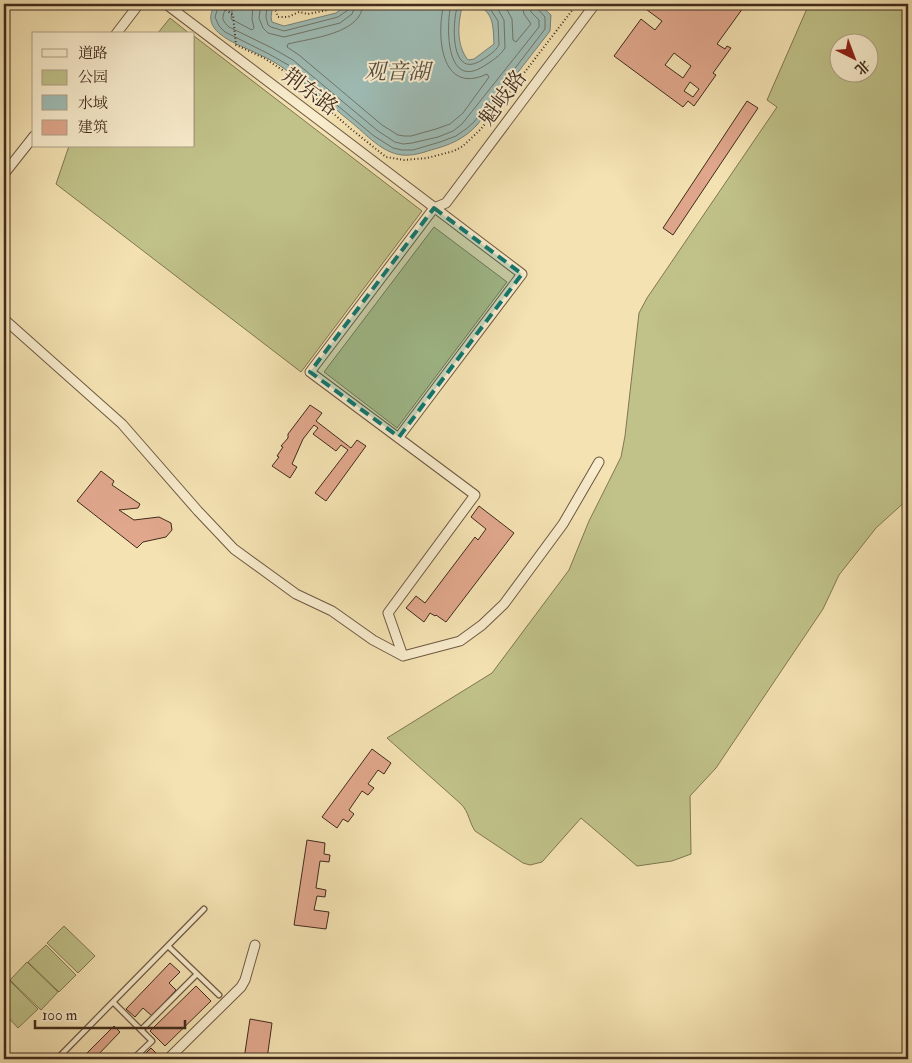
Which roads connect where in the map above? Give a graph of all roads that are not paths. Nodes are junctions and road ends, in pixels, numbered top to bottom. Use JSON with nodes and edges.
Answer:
{"nodes":[{"id":1,"x":139,"y":4,"type":"edge"},
{"id":2,"x":166,"y":4,"type":"edge"},
{"id":3,"x":595,"y":4,"type":"edge"},
{"id":4,"x":118,"y":32,"type":"edge"},
{"id":5,"x":32,"y":139,"type":"edge"},
{"id":6,"x":4,"y":174,"type":"edge"},
{"id":7,"x":434,"y":208,"type":"junction"},
{"id":8,"x":4,"y":319,"type":"edge"},
{"id":9,"x":399,"y":437,"type":"junction"},
{"id":10,"x":599,"y":462,"type":"dead end"},
{"id":11,"x":404,"y":656,"type":"junction"},
{"id":12,"x":204,"y":909,"type":"dead end"},
{"id":13,"x":255,"y":945,"type":"dead end"},
{"id":14,"x":168,"y":946,"type":"junction"},
{"id":15,"x":197,"y":974,"type":"junction"},
{"id":16,"x":219,"y":995,"type":"dead end"},
{"id":17,"x":113,"y":1002,"type":"junction"},
{"id":18,"x":141,"y":1030,"type":"junction"},
{"id":19,"x":57,"y":1059,"type":"edge"},
{"id":20,"x":133,"y":1059,"type":"edge"},
{"id":21,"x":168,"y":1059,"type":"edge"}],
"edges":[{"from":1,"to":4,"type":"street"},
{"from":2,"to":7,"type":"street","name":"荆东路"},
{"from":3,"to":7,"type":"street","name":"魁岐路"},
{"from":5,"to":6,"type":"street"},
{"from":7,"to":9,"type":"street","name":"荆东路"},
{"from":7,"to":9,"type":"street","name":"魁岐路"},
{"from":8,"to":11,"type":"street"},
{"from":9,"to":11,"type":"street"},
{"from":10,"to":11,"type":"street"},
{"from":12,"to":14,"type":"lane"},
{"from":13,"to":21,"type":"street"},
{"from":14,"to":15,"type":"lane"},
{"from":14,"to":17,"type":"lane"},
{"from":15,"to":16,"type":"lane"},
{"from":15,"to":18,"type":"lane"},
{"from":17,"to":18,"type":"lane"},
{"from":17,"to":19,"type":"lane"},
{"from":18,"to":20,"type":"lane"}]}
